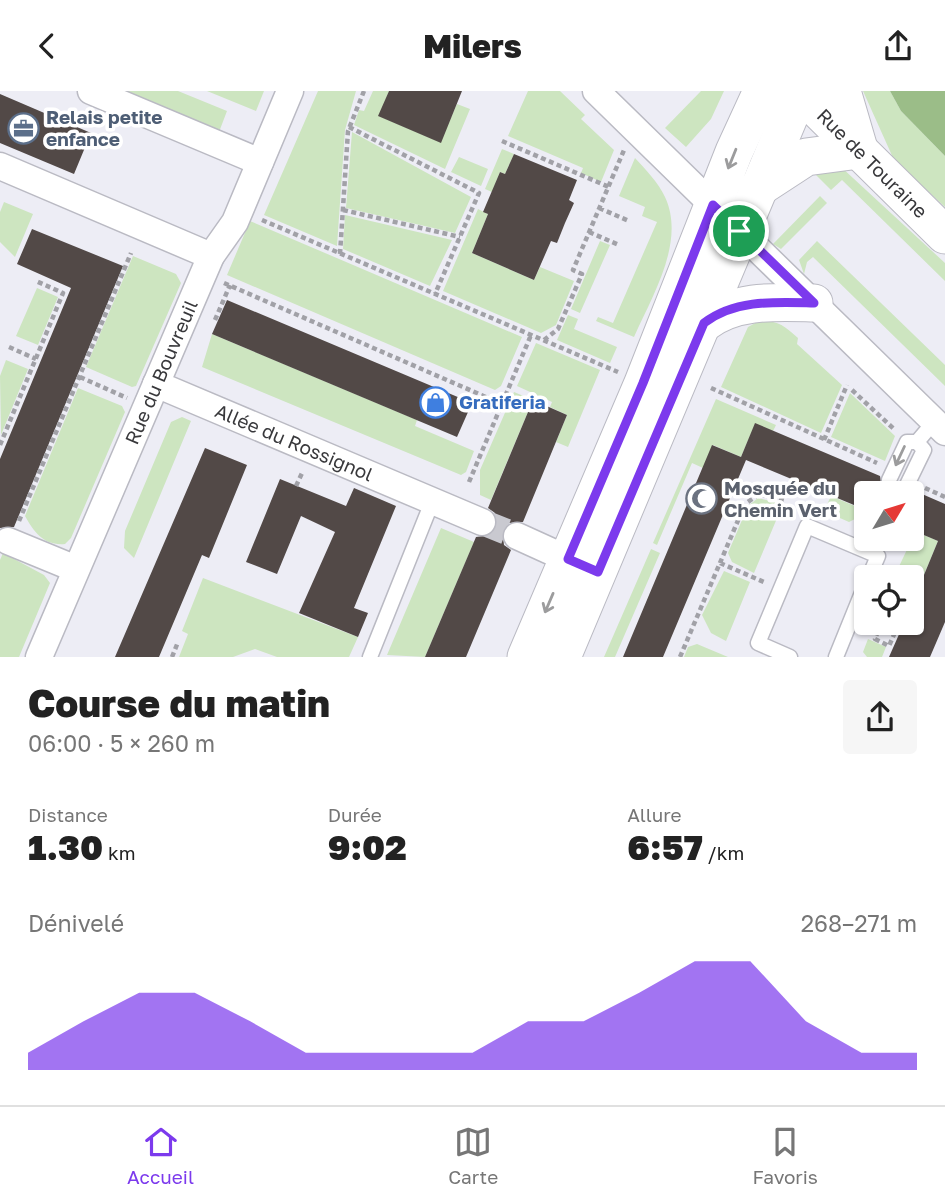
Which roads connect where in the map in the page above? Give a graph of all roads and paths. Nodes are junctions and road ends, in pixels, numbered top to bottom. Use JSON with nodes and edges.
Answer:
{"nodes":[{"id":1,"x":91,"y":91,"type":"edge"},
{"id":2,"x":290,"y":91,"type":"edge"},
{"id":3,"x":364,"y":91,"type":"edge"},
{"id":4,"x":596,"y":91,"type":"edge"},
{"id":5,"x":762,"y":91,"type":"edge"},
{"id":6,"x":799,"y":91,"type":"edge"},
{"id":7,"x":842,"y":91,"type":"edge"},
{"id":8,"x":349,"y":127,"type":"junction"},
{"id":9,"x":502,"y":141,"type":"dead end"},
{"id":10,"x":626,"y":145,"type":"dead end"},
{"id":11,"x":859,"y":150,"type":"junction"},
{"id":12,"x":260,"y":162,"type":"junction"},
{"id":13,"x":1,"y":170,"type":"edge"},
{"id":14,"x":608,"y":187,"type":"junction"},
{"id":15,"x":757,"y":189,"type":"junction"},
{"id":16,"x":713,"y":205,"type":"junction"},
{"id":17,"x":599,"y":208,"type":"junction"},
{"id":18,"x":343,"y":211,"type":"junction"},
{"id":19,"x":258,"y":219,"type":"dead end"},
{"id":20,"x":629,"y":221,"type":"dead end"},
{"id":21,"x":739,"y":231,"type":"junction"},
{"id":22,"x":589,"y":232,"type":"junction"},
{"id":23,"x":945,"y":235,"type":"edge"},
{"id":24,"x":460,"y":237,"type":"junction"},
{"id":25,"x":619,"y":245,"type":"dead end"},
{"id":26,"x":131,"y":253,"type":"dead end"},
{"id":27,"x":340,"y":254,"type":"junction"},
{"id":28,"x":211,"y":256,"type":"junction"},
{"id":29,"x":36,"y":281,"type":"dead end"},
{"id":30,"x":435,"y":294,"type":"junction"},
{"id":31,"x":814,"y":303,"type":"junction"},
{"id":32,"x":215,"y":320,"type":"dead end"},
{"id":33,"x":704,"y":323,"type":"junction"},
{"id":34,"x":531,"y":335,"type":"junction"},
{"id":35,"x":543,"y":340,"type":"junction"},
{"id":36,"x":9,"y":347,"type":"dead end"},
{"id":37,"x":36,"y":359,"type":"junction"},
{"id":38,"x":619,"y":372,"type":"dead end"},
{"id":39,"x":80,"y":377,"type":"junction"},
{"id":40,"x":156,"y":384,"type":"junction"},
{"id":41,"x":847,"y":385,"type":"dead end"},
{"id":42,"x":711,"y":388,"type":"dead end"},
{"id":43,"x":852,"y":390,"type":"dead end"},
{"id":44,"x":134,"y":401,"type":"dead end"},
{"id":45,"x":502,"y":404,"type":"junction"},
{"id":46,"x":940,"y":427,"type":"edge"},
{"id":47,"x":898,"y":433,"type":"dead end"},
{"id":48,"x":824,"y":440,"type":"junction"},
{"id":49,"x":1,"y":442,"type":"edge"},
{"id":50,"x":917,"y":442,"type":"junction"},
{"id":51,"x":887,"y":473,"type":"joint"},
{"id":52,"x":914,"y":481,"type":"edge"},
{"id":53,"x":469,"y":482,"type":"dead end"},
{"id":54,"x":924,"y":490,"type":"edge"},
{"id":55,"x":945,"y":497,"type":"edge"},
{"id":56,"x":787,"y":501,"type":"dead end"},
{"id":57,"x":432,"y":502,"type":"junction"},
{"id":58,"x":482,"y":522,"type":"tunnel mouth"},
{"id":59,"x":12,"y":536,"type":"joint"},
{"id":60,"x":517,"y":536,"type":"tunnel mouth"},
{"id":61,"x":854,"y":538,"type":"edge"},
{"id":62,"x":720,"y":563,"type":"junction"},
{"id":63,"x":583,"y":566,"type":"junction"},
{"id":64,"x":76,"y":569,"type":"junction"},
{"id":65,"x":781,"y":589,"type":"junction"},
{"id":66,"x":854,"y":612,"type":"edge"},
{"id":67,"x":876,"y":635,"type":"edge"},
{"id":68,"x":894,"y":635,"type":"edge"},
{"id":69,"x":178,"y":642,"type":"dead end"},
{"id":70,"x":39,"y":657,"type":"edge"},
{"id":71,"x":172,"y":657,"type":"edge"},
{"id":72,"x":370,"y":657,"type":"edge"},
{"id":73,"x":526,"y":657,"type":"edge"},
{"id":74,"x":562,"y":657,"type":"edge"},
{"id":75,"x":680,"y":657,"type":"edge"},
{"id":76,"x":790,"y":657,"type":"edge"},
{"id":77,"x":835,"y":657,"type":"edge"}],
"edges":[{"from":1,"to":12,"type":"street"},
{"from":2,"to":12,"type":"street","name":"Rue du Bouvreuil"},
{"from":3,"to":8,"type":"path"},
{"from":4,"to":16,"type":"street"},
{"from":5,"to":16,"type":"street","one_way":true},
{"from":6,"to":11,"type":"street","name":"Rue de Touraine"},
{"from":6,"to":15,"type":"street"},
{"from":7,"to":11,"type":"street"},
{"from":8,"to":18,"type":"path"},
{"from":8,"to":24,"type":"path"},
{"from":9,"to":14,"type":"path"},
{"from":10,"to":14,"type":"path"},
{"from":11,"to":15,"type":"street"},
{"from":11,"to":23,"type":"street","name":"Rue de Touraine"},
{"from":12,"to":28,"type":"street","name":"Rue du Bouvreuil"},
{"from":13,"to":28,"type":"street"},
{"from":14,"to":17,"type":"path"},
{"from":15,"to":21,"type":"street"},
{"from":16,"to":21,"type":"street"},
{"from":16,"to":63,"type":"street"},
{"from":17,"to":20,"type":"path"},
{"from":17,"to":22,"type":"path"},
{"from":18,"to":24,"type":"path"},
{"from":18,"to":27,"type":"path"},
{"from":19,"to":27,"type":"path"},
{"from":21,"to":31,"type":"street"},
{"from":21,"to":33,"type":"street"},
{"from":22,"to":25,"type":"path"},
{"from":22,"to":35,"type":"path"},
{"from":24,"to":30,"type":"path"},
{"from":26,"to":39,"type":"path"},
{"from":27,"to":30,"type":"path"},
{"from":28,"to":40,"type":"street","name":"Rue du Bouvreuil"},
{"from":29,"to":37,"type":"path"},
{"from":30,"to":34,"type":"path"},
{"from":31,"to":33,"type":"street"},
{"from":31,"to":46,"type":"street"},
{"from":32,"to":45,"type":"path"},
{"from":33,"to":63,"type":"street"},
{"from":34,"to":35,"type":"path"},
{"from":34,"to":45,"type":"path"},
{"from":35,"to":38,"type":"path"},
{"from":36,"to":37,"type":"path"},
{"from":37,"to":49,"type":"path"},
{"from":39,"to":44,"type":"path"},
{"from":39,"to":59,"type":"path"},
{"from":40,"to":57,"type":"street","name":"Allée du Rossignol"},
{"from":40,"to":64,"type":"street","name":"Rue du Bouvreuil"},
{"from":41,"to":48,"type":"path"},
{"from":42,"to":48,"type":"path"},
{"from":43,"to":47,"type":"path"},
{"from":45,"to":53,"type":"path"},
{"from":46,"to":50,"type":"lane"},
{"from":48,"to":51,"type":"path"},
{"from":50,"to":51,"type":"lane","one_way":true},
{"from":50,"to":52,"type":"lane"},
{"from":54,"to":55,"type":"path"},
{"from":56,"to":62,"type":"path"},
{"from":57,"to":58,"type":"street","name":"Allée du Rossignol"},
{"from":57,"to":72,"type":"lane"},
{"from":59,"to":64,"type":"street"},
{"from":60,"to":63,"type":"street"},
{"from":61,"to":65,"type":"lane"},
{"from":62,"to":65,"type":"path"},
{"from":62,"to":75,"type":"path"},
{"from":63,"to":73,"type":"street","one_way":true},
{"from":63,"to":74,"type":"street"},
{"from":64,"to":70,"type":"street","name":"Rue du Bouvreuil"},
{"from":65,"to":76,"type":"lane"},
{"from":66,"to":77,"type":"lane"},
{"from":67,"to":68,"type":"path"},
{"from":69,"to":71,"type":"path"}]}
